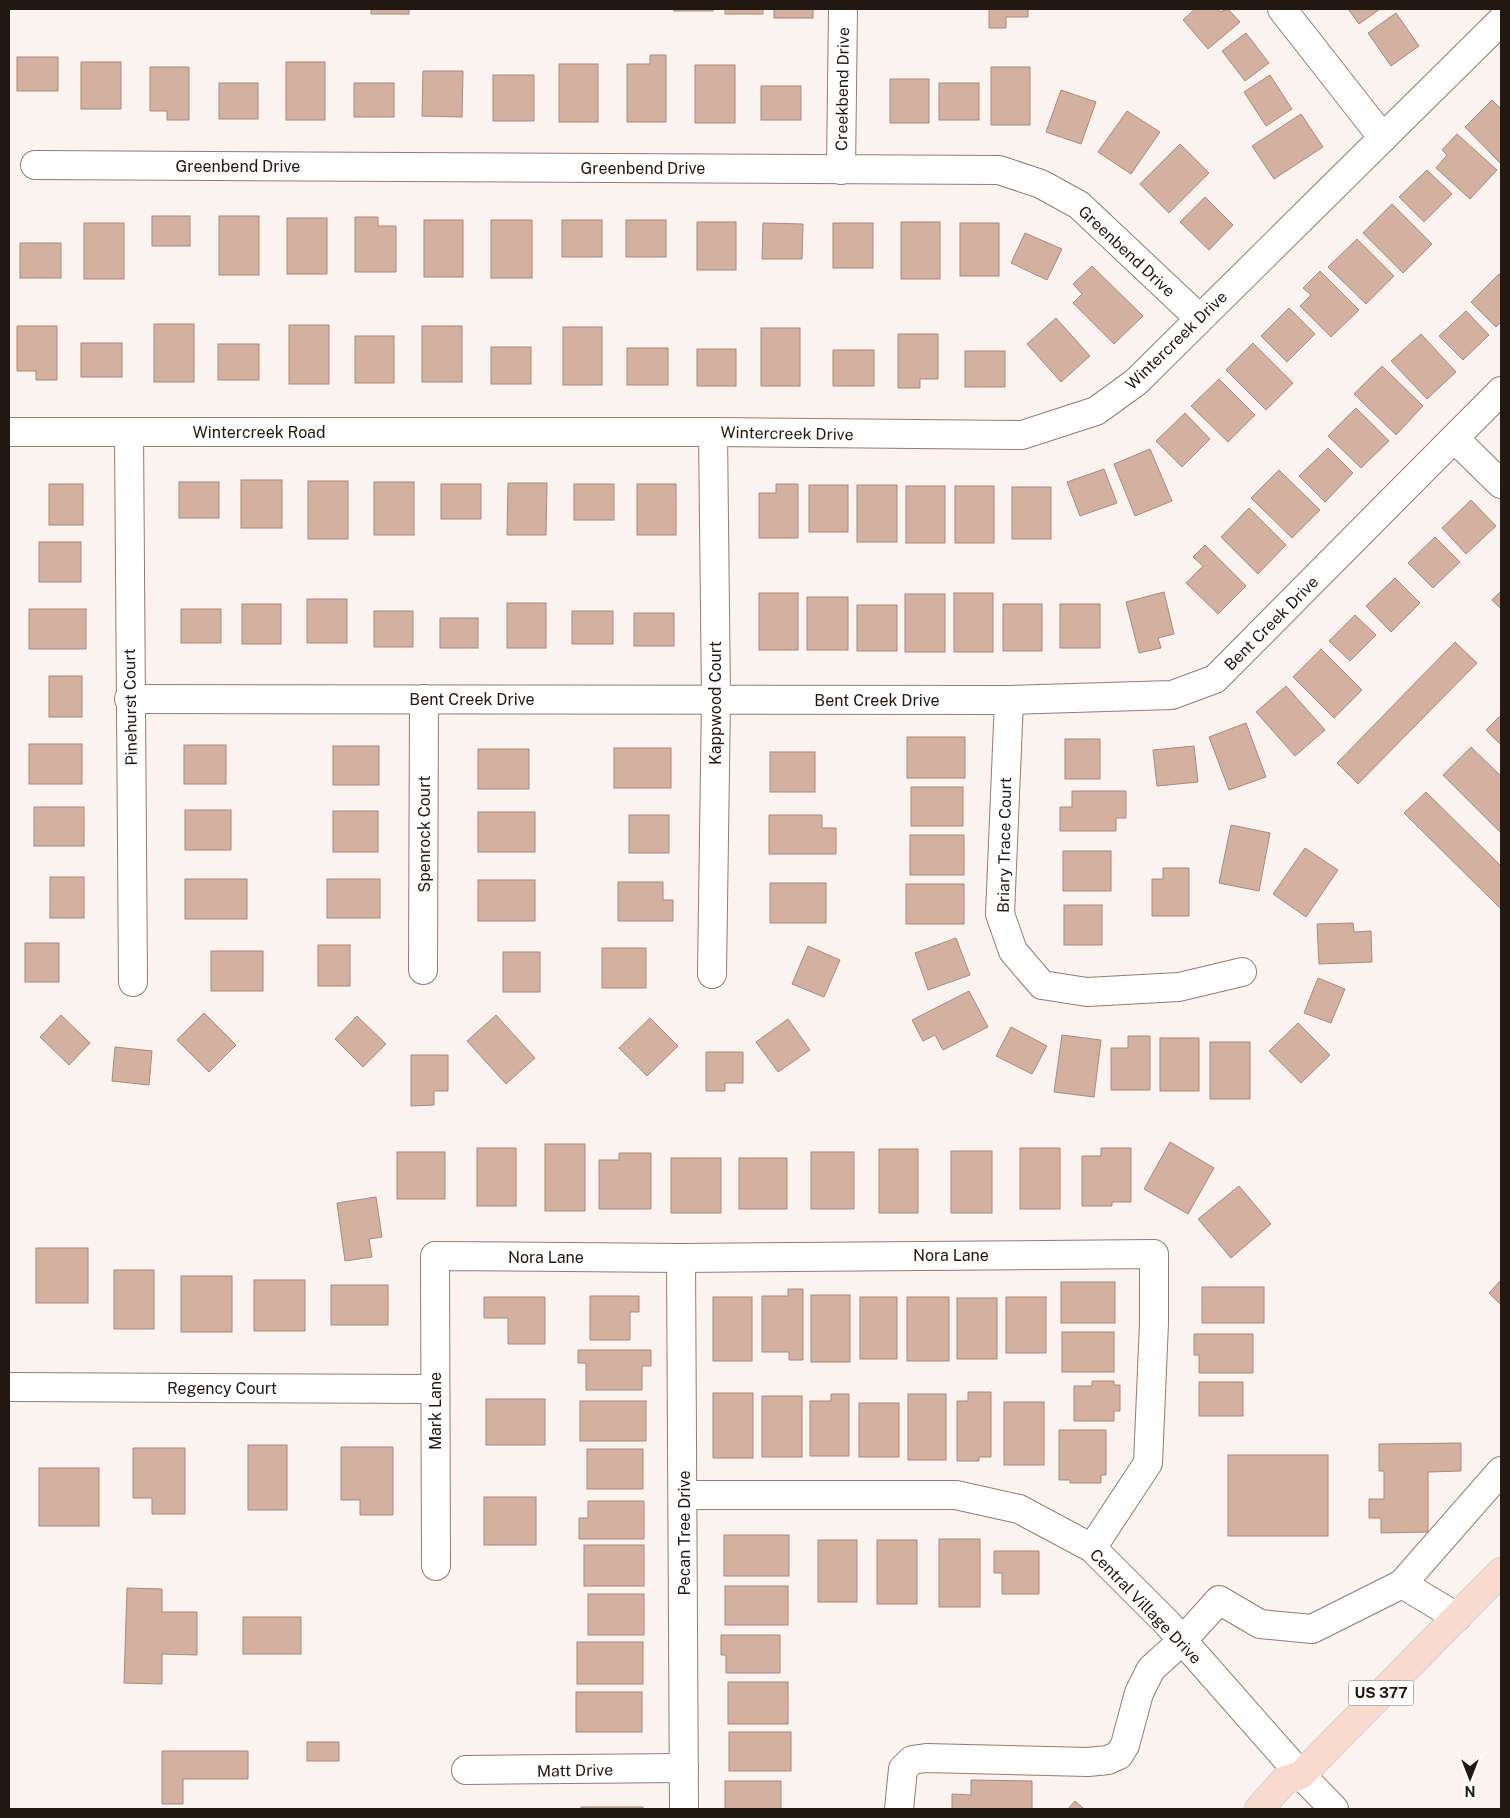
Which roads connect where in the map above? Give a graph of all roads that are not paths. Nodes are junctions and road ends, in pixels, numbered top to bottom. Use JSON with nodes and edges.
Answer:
{"nodes":[{"id":1,"x":843,"y":9,"type":"edge"},
{"id":2,"x":1282,"y":9,"type":"edge"},
{"id":3,"x":1501,"y":21,"type":"edge"},
{"id":4,"x":1383,"y":138,"type":"junction"},
{"id":5,"x":35,"y":165,"type":"dead end"},
{"id":6,"x":841,"y":170,"type":"junction"},
{"id":7,"x":1198,"y":318,"type":"junction"},
{"id":8,"x":1501,"y":391,"type":"edge"},
{"id":9,"x":9,"y":432,"type":"edge"},
{"id":10,"x":129,"y":432,"type":"junction"},
{"id":11,"x":510,"y":432,"type":"joint"},
{"id":12,"x":713,"y":432,"type":"junction"},
{"id":13,"x":1455,"y":439,"type":"junction"},
{"id":14,"x":1501,"y":484,"type":"edge"},
{"id":15,"x":130,"y":699,"type":"junction"},
{"id":16,"x":424,"y":699,"type":"junction"},
{"id":17,"x":716,"y":699,"type":"junction"},
{"id":18,"x":1009,"y":700,"type":"junction"},
{"id":19,"x":423,"y":970,"type":"dead end"},
{"id":20,"x":1242,"y":972,"type":"dead end"},
{"id":21,"x":712,"y":974,"type":"dead end"},
{"id":22,"x":133,"y":982,"type":"dead end"},
{"id":23,"x":435,"y":1256,"type":"joint"},
{"id":24,"x":682,"y":1258,"type":"junction"},
{"id":25,"x":9,"y":1387,"type":"edge"},
{"id":26,"x":435,"y":1389,"type":"junction"},
{"id":27,"x":1501,"y":1471,"type":"edge"},
{"id":28,"x":684,"y":1495,"type":"junction"},
{"id":29,"x":1092,"y":1548,"type":"junction"},
{"id":30,"x":436,"y":1566,"type":"dead end"},
{"id":31,"x":1501,"y":1572,"type":"edge"},
{"id":32,"x":1402,"y":1584,"type":"junction"},
{"id":33,"x":1457,"y":1616,"type":"junction"},
{"id":34,"x":1183,"y":1640,"type":"junction"},
{"id":35,"x":684,"y":1768,"type":"junction"},
{"id":36,"x":466,"y":1770,"type":"dead end"},
{"id":37,"x":1301,"y":1775,"type":"junction"},
{"id":38,"x":684,"y":1809,"type":"edge"},
{"id":39,"x":899,"y":1809,"type":"edge"},
{"id":40,"x":1260,"y":1809,"type":"edge"},
{"id":41,"x":1334,"y":1809,"type":"edge"}],
"edges":[{"from":1,"to":6,"type":"street","name":"Creekbend Drive"},
{"from":2,"to":4,"type":"street"},
{"from":3,"to":4,"type":"street","name":"Wintercreek Drive"},
{"from":4,"to":7,"type":"street","name":"Wintercreek Drive"},
{"from":5,"to":6,"type":"street","name":"Greenbend Drive"},
{"from":6,"to":7,"type":"street","name":"Greenbend Drive"},
{"from":7,"to":12,"type":"street","name":"Wintercreek Drive"},
{"from":8,"to":13,"type":"street","name":"Bent Creek Drive"},
{"from":9,"to":10,"type":"street","name":"Wintercreek Road"},
{"from":10,"to":11,"type":"street","name":"Wintercreek Road"},
{"from":10,"to":15,"type":"street","name":"Pinehurst Court"},
{"from":11,"to":12,"type":"street","name":"Wintercreek Drive"},
{"from":12,"to":17,"type":"street","name":"Kappwood Court"},
{"from":13,"to":14,"type":"street"},
{"from":13,"to":18,"type":"street","name":"Bent Creek Drive"},
{"from":15,"to":16,"type":"street","name":"Bent Creek Drive"},
{"from":15,"to":22,"type":"street","name":"Pinehurst Court"},
{"from":16,"to":17,"type":"street","name":"Bent Creek Drive"},
{"from":16,"to":19,"type":"street","name":"Spenrock Court"},
{"from":17,"to":18,"type":"street","name":"Bent Creek Drive"},
{"from":17,"to":21,"type":"street","name":"Kappwood Court"},
{"from":18,"to":20,"type":"street","name":"Briary Trace Court"},
{"from":23,"to":24,"type":"street","name":"Nora Lane"},
{"from":23,"to":26,"type":"street","name":"Mark Lane"},
{"from":24,"to":28,"type":"street","name":"Pecan Tree Drive"},
{"from":24,"to":29,"type":"street","name":"Nora Lane"},
{"from":25,"to":26,"type":"street","name":"Regency Court"},
{"from":26,"to":30,"type":"street","name":"Mark Lane"},
{"from":27,"to":32,"type":"street"},
{"from":28,"to":29,"type":"street","name":"Central Village Drive"},
{"from":28,"to":35,"type":"street","name":"Pecan Tree Drive"},
{"from":29,"to":34,"type":"street","name":"Central Village Drive"},
{"from":31,"to":33,"type":"main road","number":"US 377"},
{"from":32,"to":33,"type":"street"},
{"from":32,"to":34,"type":"street"},
{"from":33,"to":37,"type":"main road","number":"US 377"},
{"from":34,"to":37,"type":"street","name":"Central Village Drive"},
{"from":34,"to":39,"type":"street"},
{"from":35,"to":36,"type":"street","name":"Matt Drive"},
{"from":35,"to":38,"type":"street","name":"Pecan Tree Drive"},
{"from":37,"to":40,"type":"main road","number":"US 377"},
{"from":37,"to":41,"type":"street","name":"Central Village Drive"}]}
